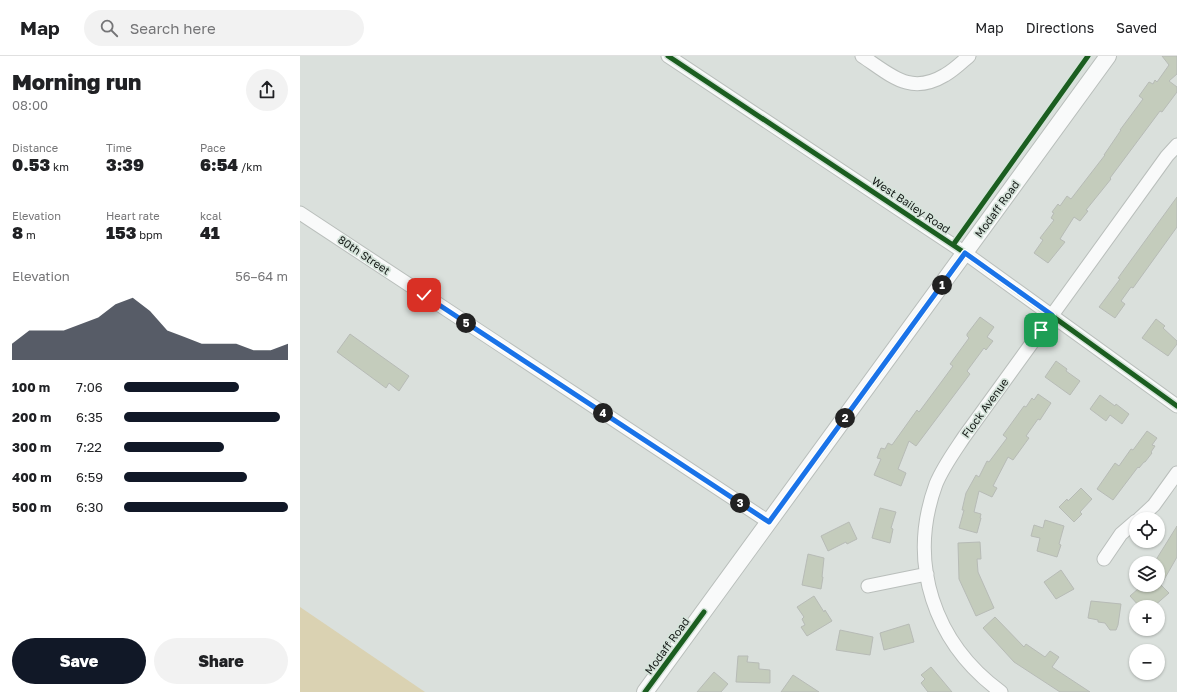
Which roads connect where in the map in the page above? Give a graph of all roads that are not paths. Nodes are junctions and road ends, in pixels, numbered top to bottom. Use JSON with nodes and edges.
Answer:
{"nodes":[{"id":1,"x":668,"y":56,"type":"edge"},
{"id":2,"x":862,"y":56,"type":"edge"},
{"id":3,"x":970,"y":56,"type":"edge"},
{"id":4,"x":1108,"y":56,"type":"edge"},
{"id":5,"x":1177,"y":145,"type":"edge"},
{"id":6,"x":300,"y":213,"type":"edge"},
{"id":7,"x":965,"y":253,"type":"junction"},
{"id":8,"x":1052,"y":315,"type":"junction"},
{"id":9,"x":1177,"y":406,"type":"edge"},
{"id":10,"x":1177,"y":473,"type":"edge"},
{"id":11,"x":1146,"y":512,"type":"edge"},
{"id":12,"x":769,"y":522,"type":"junction"},
{"id":13,"x":1129,"y":527,"type":"edge"},
{"id":14,"x":1104,"y":558,"type":"dead end"},
{"id":15,"x":927,"y":574,"type":"junction"},
{"id":16,"x":868,"y":586,"type":"dead end"},
{"id":17,"x":646,"y":692,"type":"edge"},
{"id":18,"x":1001,"y":692,"type":"edge"}],
"edges":[{"from":1,"to":7,"type":"street","name":"West Bailey Road"},
{"from":2,"to":3,"type":"street"},
{"from":4,"to":7,"type":"street","name":"Modaff Road"},
{"from":5,"to":8,"type":"street","name":"Flock Avenue"},
{"from":6,"to":12,"type":"street","name":"80th Street"},
{"from":7,"to":8,"type":"street","name":"West Bailey Road"},
{"from":7,"to":12,"type":"street","name":"Modaff Road"},
{"from":8,"to":9,"type":"street","name":"West Bailey Road"},
{"from":8,"to":15,"type":"street","name":"Flock Avenue"},
{"from":10,"to":11,"type":"street"},
{"from":12,"to":17,"type":"street","name":"Modaff Road"},
{"from":13,"to":14,"type":"street"},
{"from":15,"to":16,"type":"street"},
{"from":15,"to":18,"type":"street","name":"Flock Avenue"}]}
